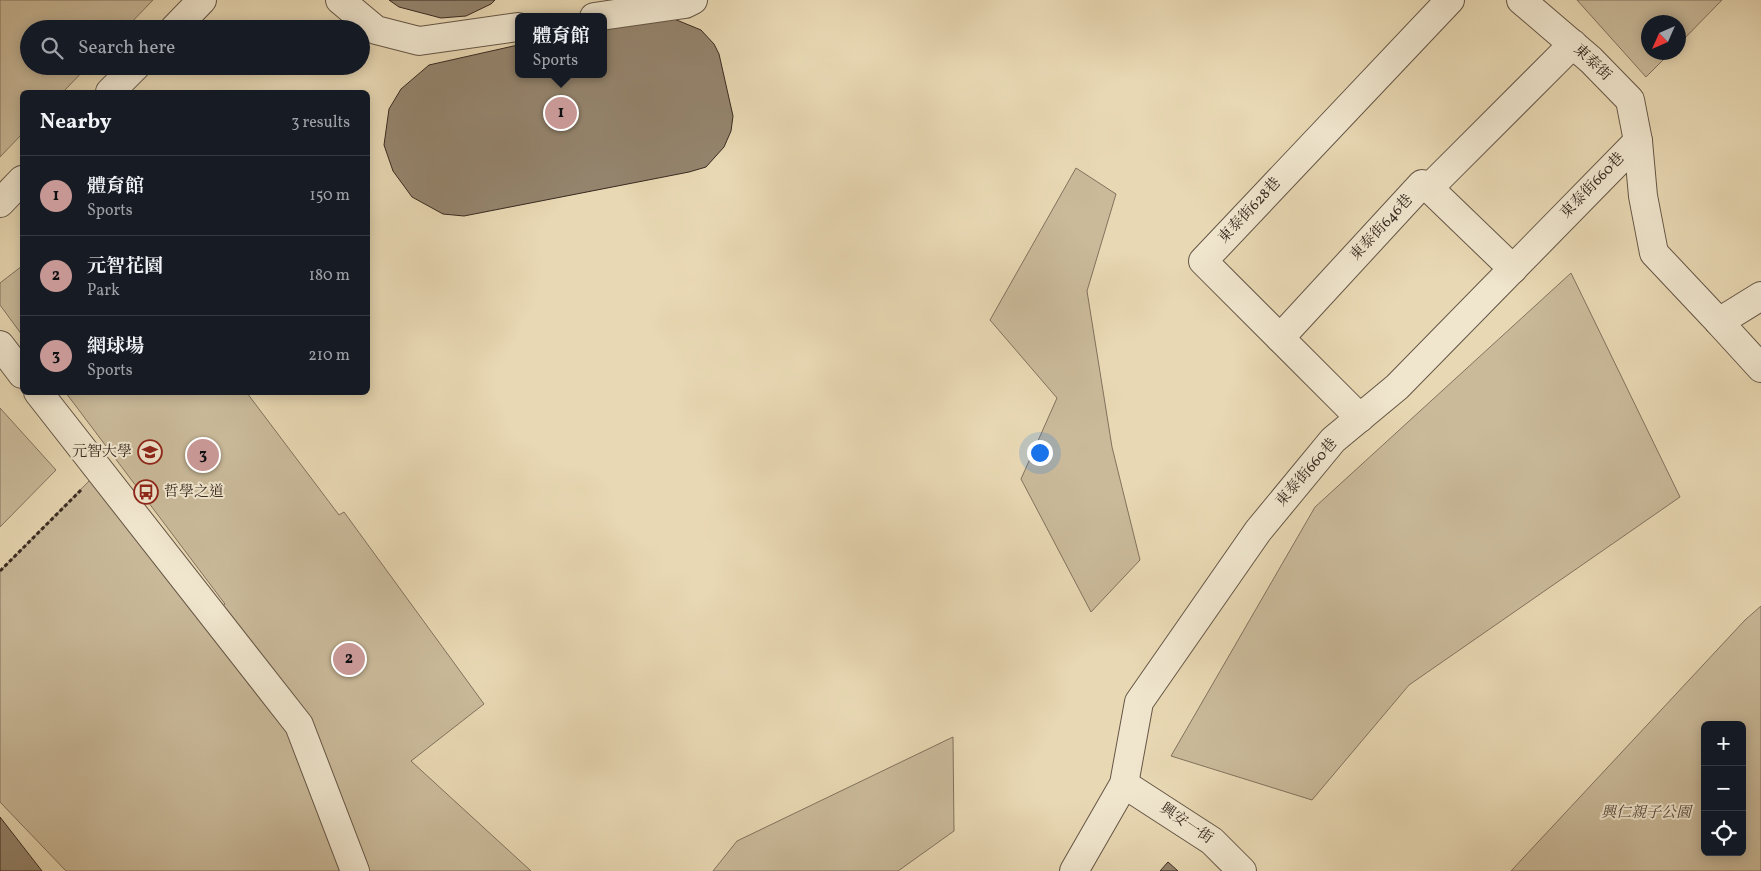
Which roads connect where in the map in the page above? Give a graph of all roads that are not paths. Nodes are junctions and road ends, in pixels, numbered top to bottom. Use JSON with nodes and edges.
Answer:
{"nodes":[{"id":1,"x":202,"y":0,"type":"edge"},
{"id":2,"x":340,"y":0,"type":"edge"},
{"id":3,"x":693,"y":0,"type":"edge"},
{"id":4,"x":1450,"y":0,"type":"edge"},
{"id":5,"x":1522,"y":0,"type":"edge"},
{"id":6,"x":607,"y":15,"type":"edge"},
{"id":7,"x":183,"y":20,"type":"edge"},
{"id":8,"x":364,"y":20,"type":"edge"},
{"id":9,"x":370,"y":25,"type":"edge"},
{"id":10,"x":515,"y":27,"type":"edge"},
{"id":11,"x":1573,"y":44,"type":"junction"},
{"id":12,"x":127,"y":75,"type":"edge"},
{"id":13,"x":112,"y":90,"type":"edge"},
{"id":14,"x":1638,"y":141,"type":"junction"},
{"id":15,"x":20,"y":182,"type":"edge"},
{"id":16,"x":1429,"y":188,"type":"junction"},
{"id":17,"x":0,"y":203,"type":"edge"},
{"id":18,"x":1513,"y":269,"type":"junction"},
{"id":19,"x":1761,"y":296,"type":"edge"},
{"id":20,"x":1719,"y":322,"type":"junction"},
{"id":21,"x":1280,"y":338,"type":"junction"},
{"id":22,"x":0,"y":345,"type":"edge"},
{"id":23,"x":1761,"y":368,"type":"edge"},
{"id":24,"x":20,"y":371,"type":"edge"},
{"id":25,"x":40,"y":395,"type":"edge"},
{"id":26,"x":1360,"y":418,"type":"junction"},
{"id":27,"x":1124,"y":784,"type":"junction"},
{"id":28,"x":355,"y":871,"type":"edge"},
{"id":29,"x":1074,"y":871,"type":"edge"},
{"id":30,"x":1242,"y":871,"type":"edge"}],
"edges":[{"from":1,"to":7,"type":"street"},
{"from":2,"to":8,"type":"street"},
{"from":3,"to":6,"type":"street"},
{"from":4,"to":21,"type":"street","name":"東泰街628巷"},
{"from":5,"to":11,"type":"street","name":"東泰街"},
{"from":9,"to":10,"type":"street"},
{"from":11,"to":14,"type":"street","name":"東泰街"},
{"from":11,"to":16,"type":"street","name":"東泰街646巷"},
{"from":12,"to":13,"type":"street"},
{"from":14,"to":18,"type":"street","name":"東泰街660巷"},
{"from":14,"to":20,"type":"street","name":"東泰街"},
{"from":15,"to":17,"type":"street"},
{"from":16,"to":18,"type":"street"},
{"from":16,"to":21,"type":"street","name":"東泰街646巷"},
{"from":18,"to":26,"type":"street","name":"東泰街660巷"},
{"from":19,"to":20,"type":"street"},
{"from":20,"to":23,"type":"street","name":"東泰街"},
{"from":21,"to":26,"type":"street","name":"東泰街628巷"},
{"from":22,"to":24,"type":"street"},
{"from":25,"to":28,"type":"street"},
{"from":26,"to":27,"type":"street","name":"東泰街660巷"},
{"from":27,"to":29,"type":"street","name":"東泰街660巷"},
{"from":27,"to":30,"type":"street","name":"興安一街"}]}
